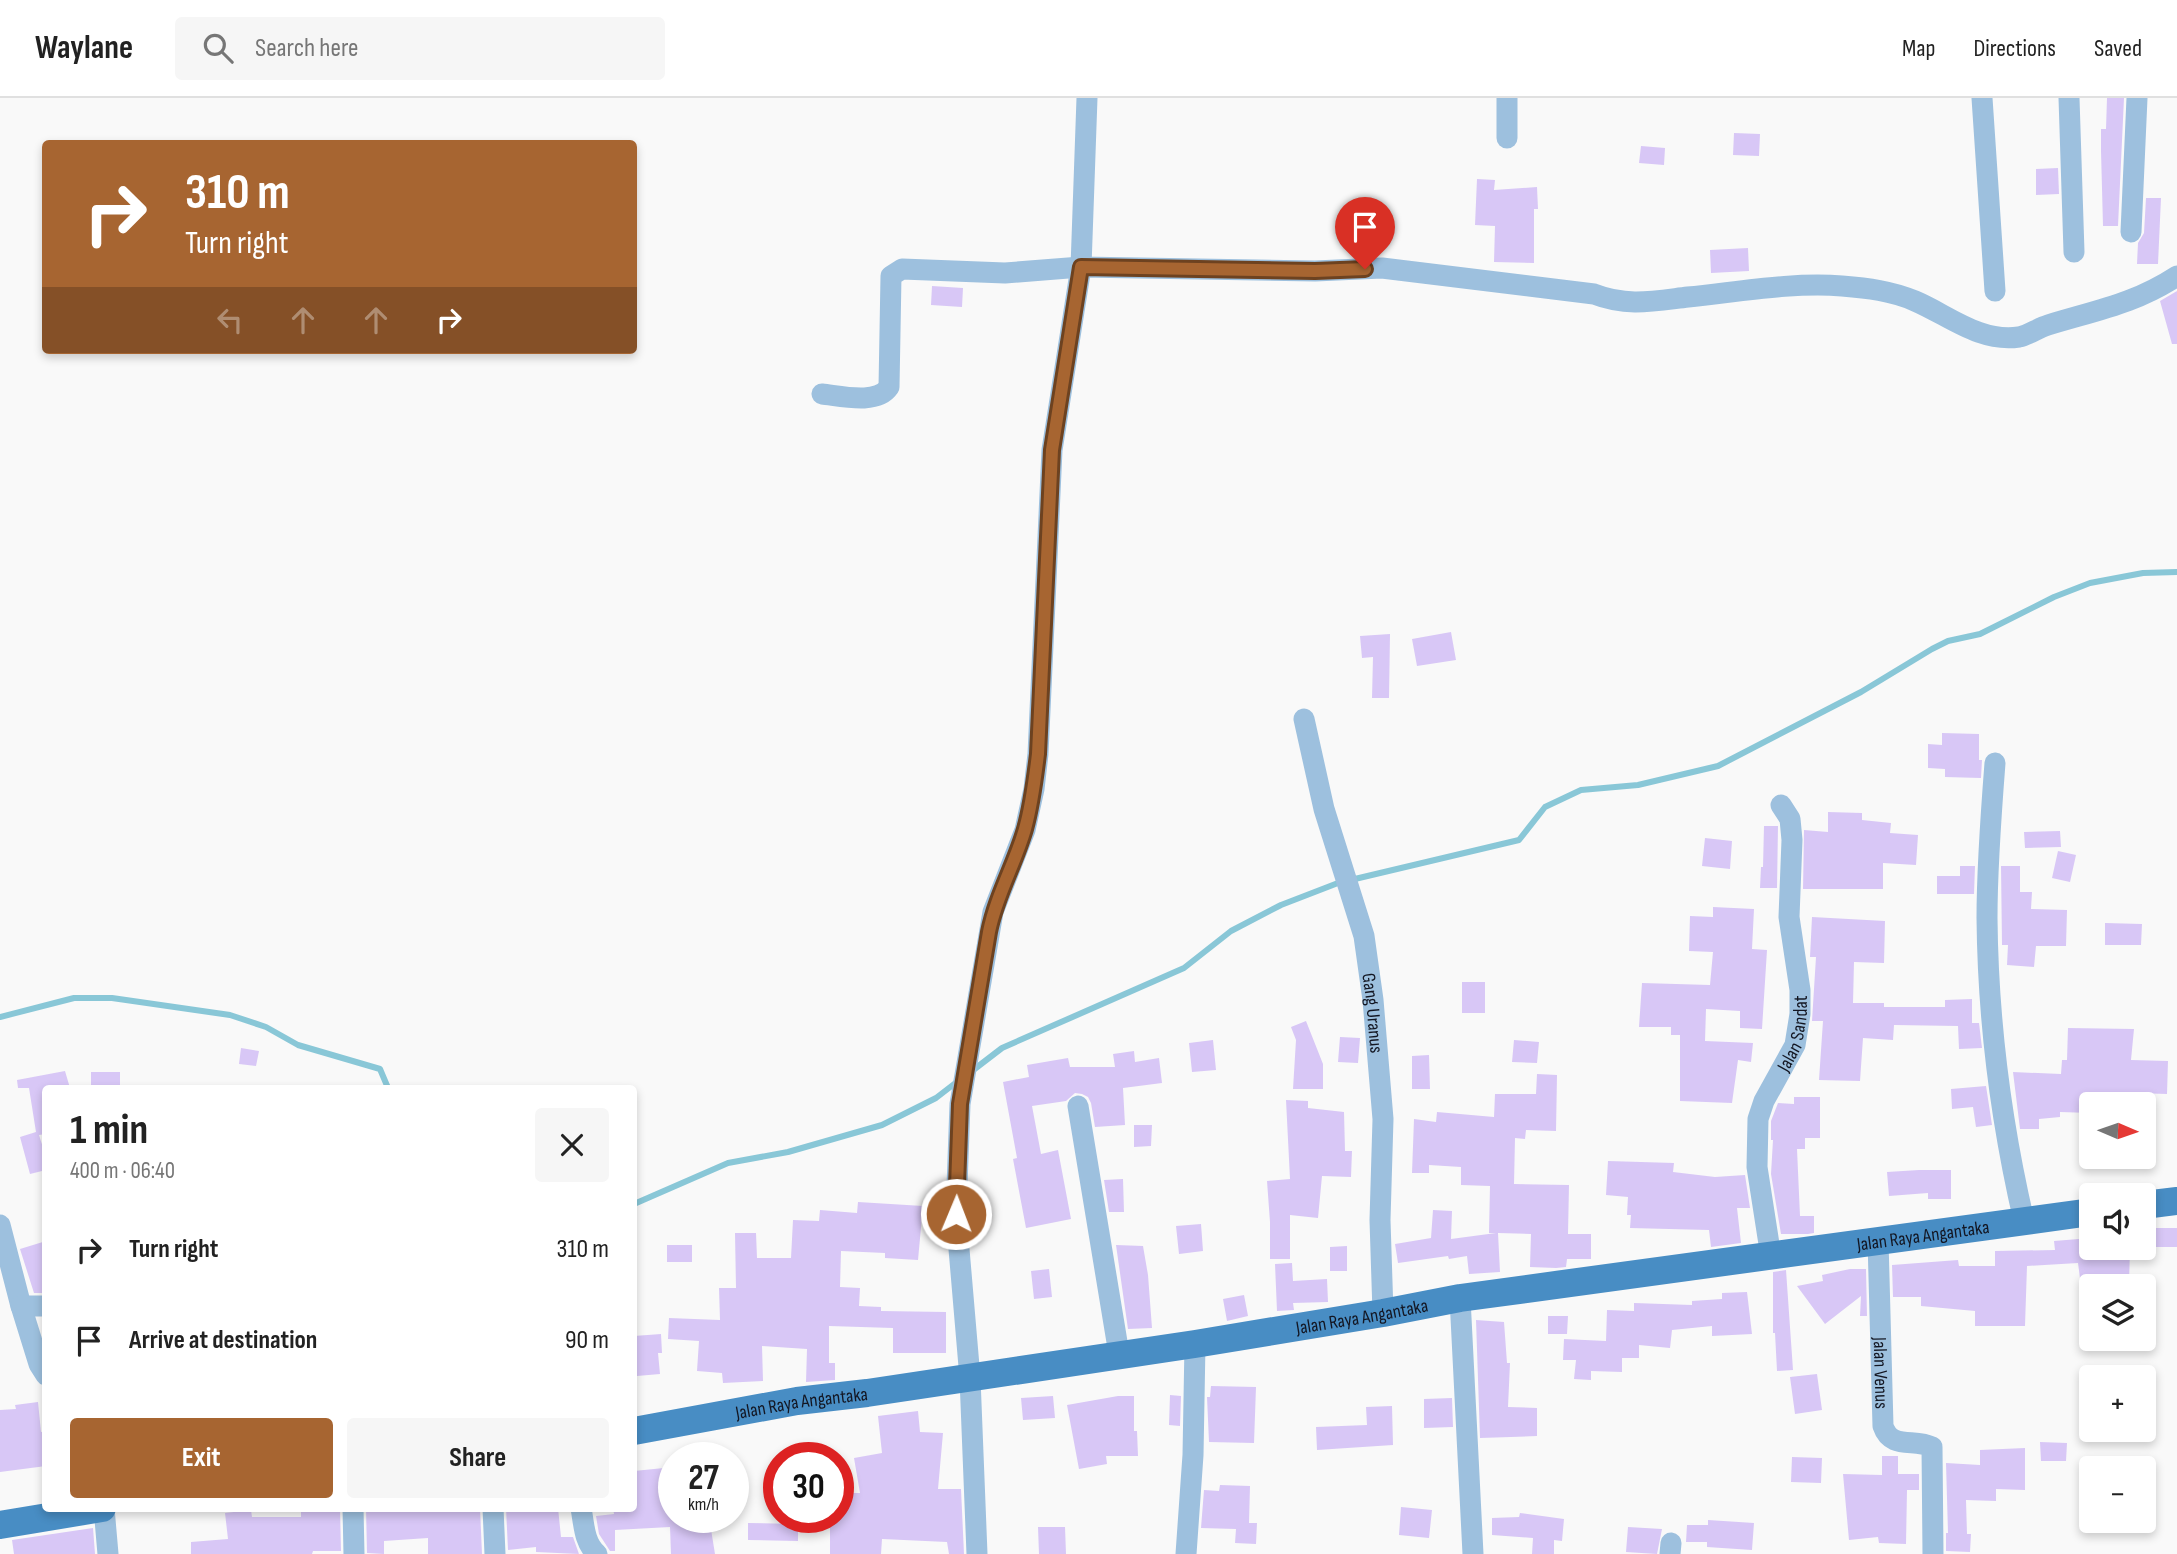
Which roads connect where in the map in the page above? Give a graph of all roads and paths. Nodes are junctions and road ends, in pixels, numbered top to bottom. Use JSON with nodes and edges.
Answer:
{"nodes":[{"id":1,"x":1087,"y":98,"type":"edge"},
{"id":2,"x":1507,"y":98,"type":"edge"},
{"id":3,"x":1982,"y":98,"type":"edge"},
{"id":4,"x":2068,"y":98,"type":"edge"},
{"id":5,"x":2137,"y":98,"type":"edge"},
{"id":6,"x":1507,"y":138,"type":"dead end"},
{"id":7,"x":2131,"y":232,"type":"dead end"},
{"id":8,"x":2074,"y":253,"type":"dead end"},
{"id":9,"x":1081,"y":267,"type":"junction"},
{"id":10,"x":2177,"y":276,"type":"edge"},
{"id":11,"x":1995,"y":291,"type":"dead end"},
{"id":12,"x":822,"y":394,"type":"dead end"},
{"id":13,"x":1304,"y":719,"type":"dead end"},
{"id":14,"x":1995,"y":763,"type":"dead end"},
{"id":15,"x":1781,"y":805,"type":"dead end"},
{"id":16,"x":1078,"y":1106,"type":"dead end"},
{"id":17,"x":2177,"y":1201,"type":"edge"},
{"id":18,"x":2156,"y":1204,"type":"edge"},
{"id":19,"x":2079,"y":1214,"type":"edge"},
{"id":20,"x":2024,"y":1221,"type":"junction"},
{"id":21,"x":0,"y":1226,"type":"edge"},
{"id":22,"x":1878,"y":1240,"type":"junction"},
{"id":23,"x":1770,"y":1256,"type":"junction"},
{"id":24,"x":1460,"y":1298,"type":"junction"},
{"id":25,"x":21,"y":1306,"type":"junction"},
{"id":26,"x":42,"y":1306,"type":"edge"},
{"id":27,"x":1383,"y":1313,"type":"junction"},
{"id":28,"x":1195,"y":1344,"type":"junction"},
{"id":29,"x":1119,"y":1354,"type":"junction"},
{"id":30,"x":42,"y":1368,"type":"edge"},
{"id":31,"x":970,"y":1378,"type":"junction"},
{"id":32,"x":637,"y":1430,"type":"edge"},
{"id":33,"x":77,"y":1512,"type":"edge"},
{"id":34,"x":90,"y":1512,"type":"edge"},
{"id":35,"x":353,"y":1512,"type":"edge"},
{"id":36,"x":493,"y":1512,"type":"edge"},
{"id":37,"x":582,"y":1512,"type":"edge"},
{"id":38,"x":0,"y":1525,"type":"edge"},
{"id":39,"x":108,"y":1554,"type":"edge"},
{"id":40,"x":354,"y":1554,"type":"edge"},
{"id":41,"x":495,"y":1554,"type":"edge"},
{"id":42,"x":597,"y":1554,"type":"edge"},
{"id":43,"x":977,"y":1554,"type":"edge"},
{"id":44,"x":1186,"y":1554,"type":"edge"},
{"id":45,"x":1473,"y":1554,"type":"edge"},
{"id":46,"x":1933,"y":1554,"type":"edge"}],
"edges":[{"from":1,"to":9,"type":"street"},
{"from":2,"to":6,"type":"street"},
{"from":3,"to":11,"type":"street"},
{"from":4,"to":8,"type":"street"},
{"from":5,"to":7,"type":"street"},
{"from":9,"to":10,"type":"street"},
{"from":9,"to":12,"type":"street"},
{"from":9,"to":31,"type":"street"},
{"from":13,"to":27,"type":"street","name":"Gang Uranus"},
{"from":14,"to":20,"type":"street"},
{"from":15,"to":23,"type":"street","name":"Jalan Sandat"},
{"from":16,"to":29,"type":"street"},
{"from":17,"to":18,"type":"main road"},
{"from":19,"to":20,"type":"main road","name":"Jalan Raya Angantaka"},
{"from":20,"to":22,"type":"main road","name":"Jalan Raya Angantaka"},
{"from":21,"to":25,"type":"street"},
{"from":22,"to":23,"type":"main road","name":"Jalan Raya Angantaka"},
{"from":22,"to":46,"type":"street","name":"Jalan Venus"},
{"from":23,"to":24,"type":"main road","name":"Jalan Raya Angantaka"},
{"from":24,"to":27,"type":"main road","name":"Jalan Raya Angantaka"},
{"from":24,"to":45,"type":"street"},
{"from":25,"to":26,"type":"street"},
{"from":25,"to":30,"type":"street"},
{"from":27,"to":28,"type":"main road","name":"Jalan Raya Angantaka"},
{"from":28,"to":29,"type":"main road","name":"Jalan Raya Angantaka"},
{"from":28,"to":44,"type":"street"},
{"from":29,"to":31,"type":"main road","name":"Jalan Raya Angantaka"},
{"from":31,"to":32,"type":"main road","name":"Jalan Raya Angantaka"},
{"from":31,"to":43,"type":"street"},
{"from":33,"to":38,"type":"main road"},
{"from":34,"to":39,"type":"street"},
{"from":35,"to":40,"type":"street"},
{"from":36,"to":41,"type":"street"},
{"from":37,"to":42,"type":"street"}]}
